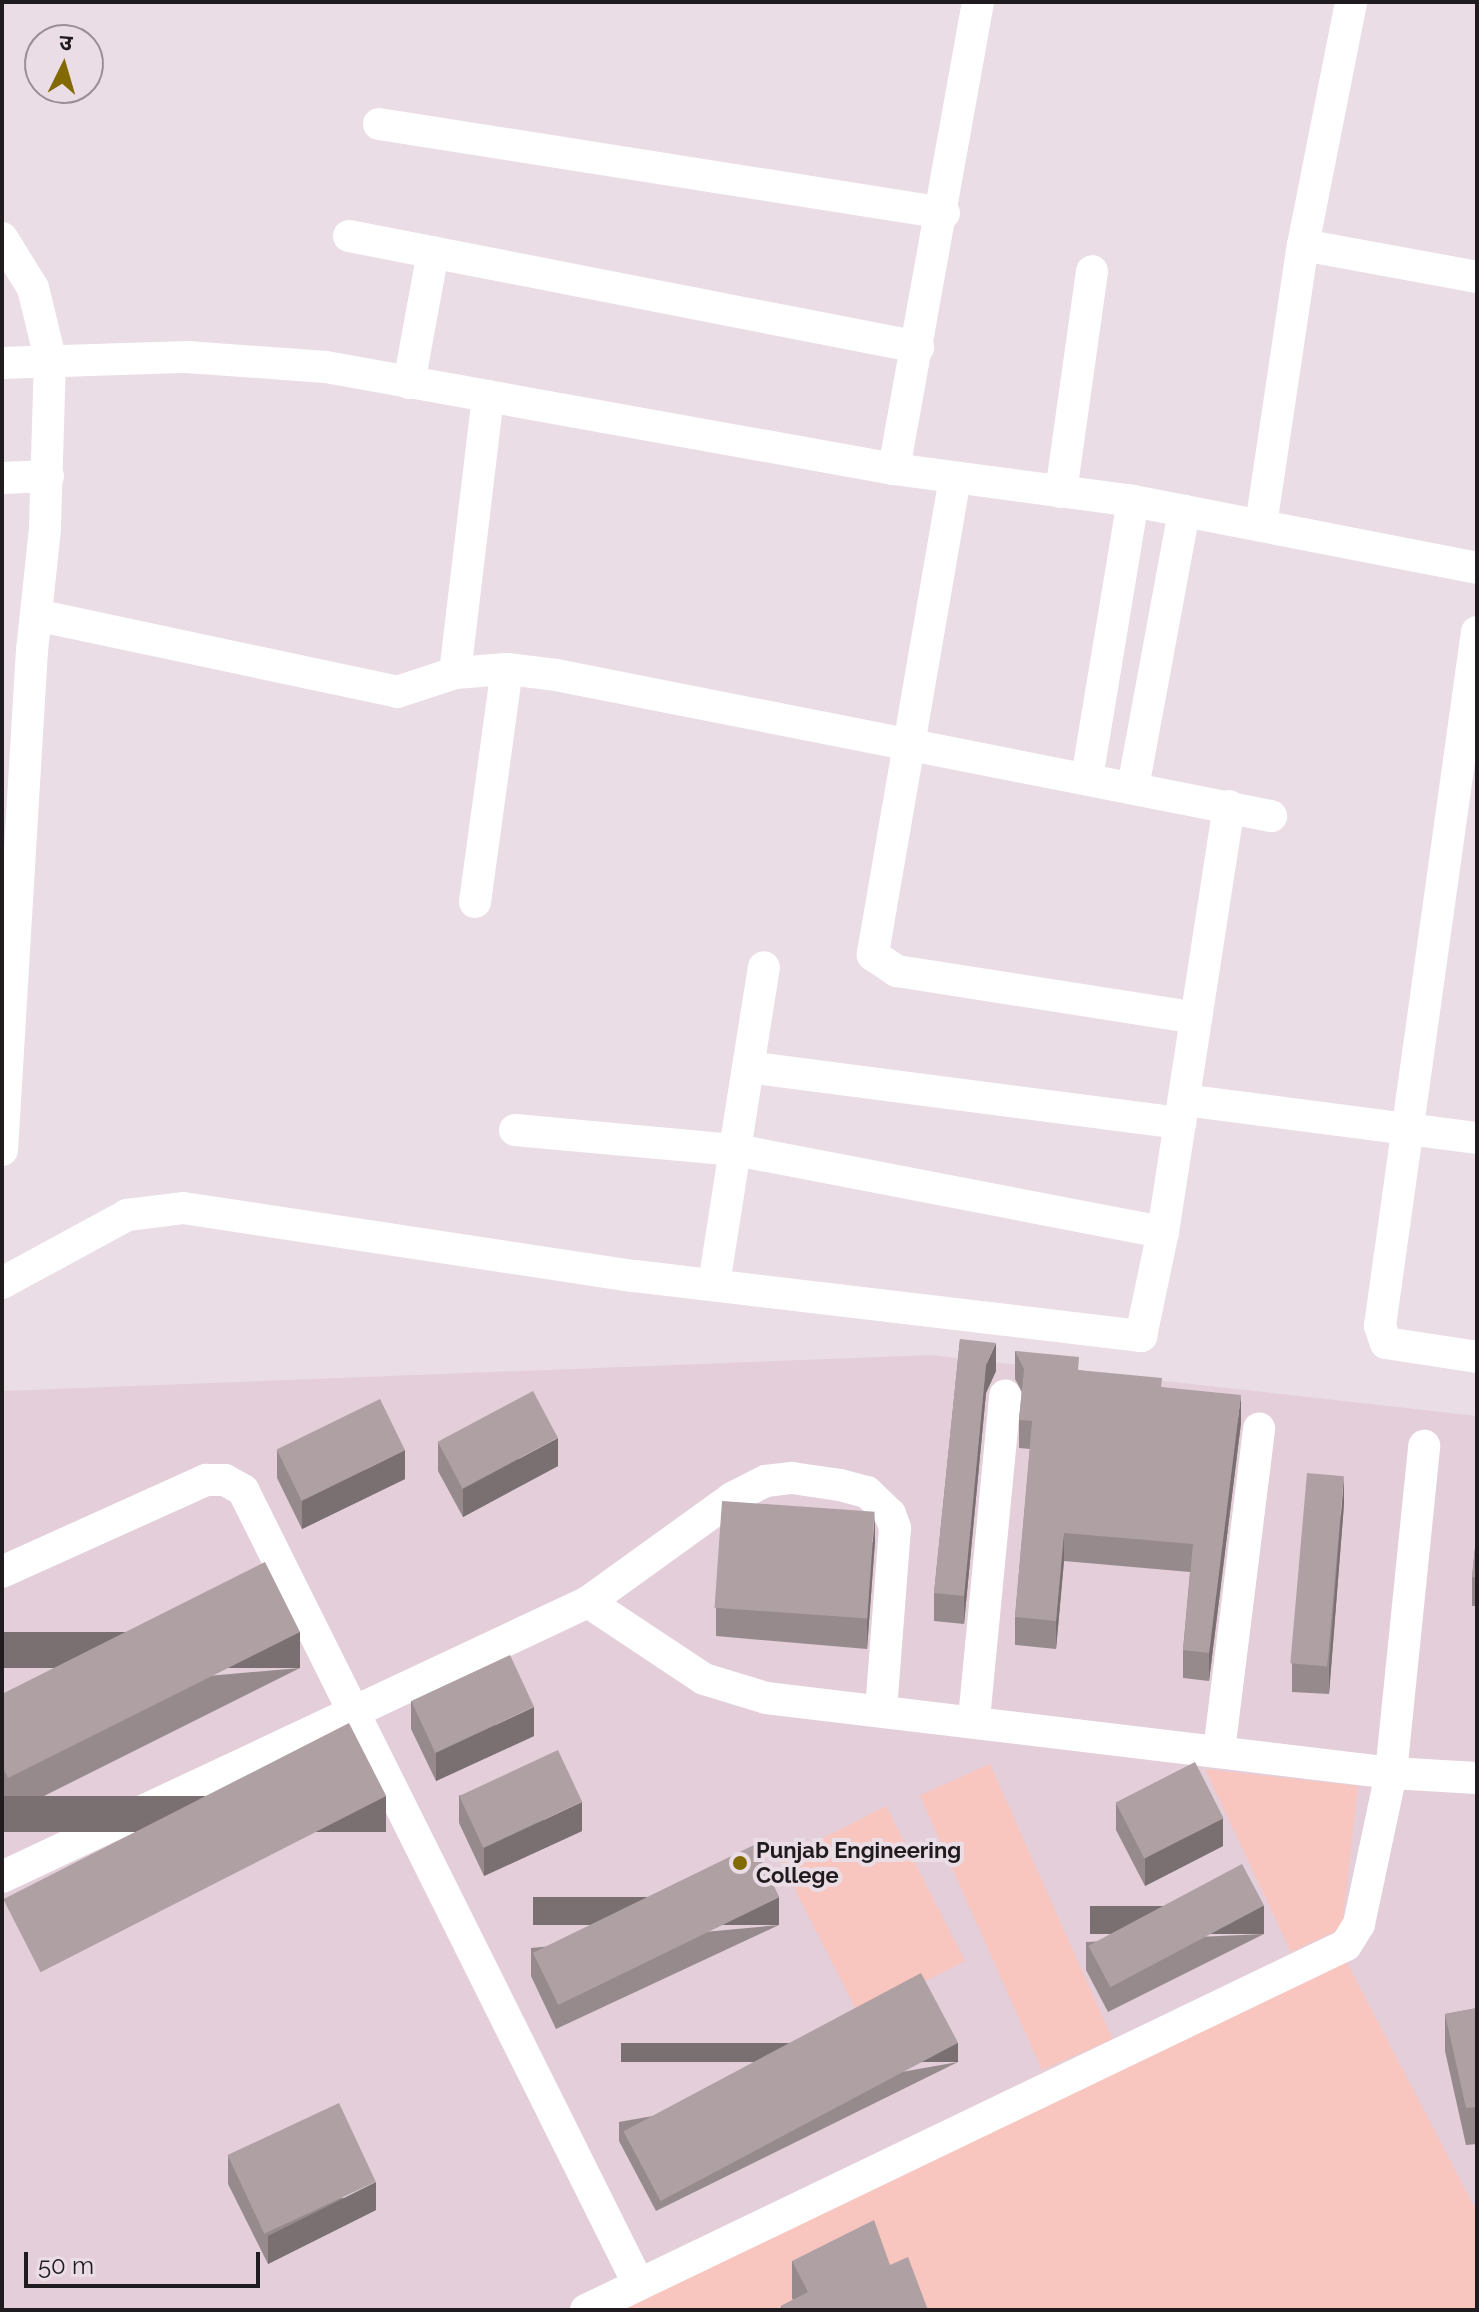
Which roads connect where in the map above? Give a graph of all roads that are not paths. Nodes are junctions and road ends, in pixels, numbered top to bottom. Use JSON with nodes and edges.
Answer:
{"nodes":[{"id":1,"x":978,"y":2,"type":"edge"},
{"id":2,"x":1351,"y":2,"type":"edge"},
{"id":3,"x":379,"y":124,"type":"dead end"},
{"id":4,"x":944,"y":213,"type":"junction"},
{"id":5,"x":349,"y":236,"type":"dead end"},
{"id":6,"x":2,"y":238,"type":"edge"},
{"id":7,"x":1303,"y":245,"type":"junction"},
{"id":8,"x":433,"y":252,"type":"junction"},
{"id":9,"x":1092,"y":271,"type":"dead end"},
{"id":10,"x":1477,"y":277,"type":"edge"},
{"id":11,"x":918,"y":347,"type":"junction"},
{"id":12,"x":50,"y":358,"type":"junction"},
{"id":13,"x":2,"y":363,"type":"edge"},
{"id":14,"x":409,"y":383,"type":"junction"},
{"id":15,"x":488,"y":396,"type":"junction"},
{"id":16,"x":894,"y":469,"type":"junction"},
{"id":17,"x":48,"y":476,"type":"junction"},
{"id":18,"x":2,"y":478,"type":"edge"},
{"id":19,"x":955,"y":478,"type":"junction"},
{"id":20,"x":1061,"y":492,"type":"junction"},
{"id":21,"x":1133,"y":501,"type":"junction"},
{"id":22,"x":1184,"y":511,"type":"junction"},
{"id":23,"x":1261,"y":525,"type":"junction"},
{"id":24,"x":1477,"y":568,"type":"edge"},
{"id":25,"x":36,"y":615,"type":"junction"},
{"id":26,"x":1477,"y":632,"type":"edge"},
{"id":27,"x":17,"y":649,"type":"edge"},
{"id":28,"x":507,"y":669,"type":"junction"},
{"id":29,"x":455,"y":673,"type":"junction"},
{"id":30,"x":910,"y":747,"type":"junction"},
{"id":31,"x":1087,"y":778,"type":"junction"},
{"id":32,"x":1133,"y":787,"type":"junction"},
{"id":33,"x":1229,"y":806,"type":"junction"},
{"id":34,"x":1271,"y":816,"type":"dead end"},
{"id":35,"x":475,"y":902,"type":"dead end"},
{"id":36,"x":764,"y":967,"type":"dead end"},
{"id":37,"x":8,"y":969,"type":"edge"},
{"id":38,"x":1196,"y":1018,"type":"junction"},
{"id":39,"x":748,"y":1067,"type":"junction"},
{"id":40,"x":1182,"y":1111,"type":"junction"},
{"id":41,"x":1411,"y":1129,"type":"junction"},
{"id":42,"x":515,"y":1130,"type":"dead end"},
{"id":43,"x":1477,"y":1138,"type":"edge"},
{"id":44,"x":2,"y":1150,"type":"edge"},
{"id":45,"x":736,"y":1150,"type":"junction"},
{"id":46,"x":1163,"y":1232,"type":"junction"},
{"id":47,"x":2,"y":1283,"type":"edge"},
{"id":48,"x":714,"y":1284,"type":"junction"},
{"id":49,"x":1477,"y":1357,"type":"edge"},
{"id":50,"x":1005,"y":1395,"type":"dead end"},
{"id":51,"x":1259,"y":1428,"type":"dead end"},
{"id":52,"x":1424,"y":1446,"type":"dead end"},
{"id":53,"x":2,"y":1572,"type":"edge"},
{"id":54,"x":588,"y":1602,"type":"junction"},
{"id":55,"x":353,"y":1709,"type":"junction"},
{"id":56,"x":881,"y":1710,"type":"junction"},
{"id":57,"x":974,"y":1719,"type":"junction"},
{"id":58,"x":1219,"y":1751,"type":"junction"},
{"id":59,"x":1391,"y":1773,"type":"junction"},
{"id":60,"x":1477,"y":1778,"type":"edge"},
{"id":61,"x":2,"y":1877,"type":"edge"},
{"id":62,"x":638,"y":2283,"type":"junction"},
{"id":63,"x":586,"y":2310,"type":"edge"}],
"edges":[{"from":1,"to":4,"type":"street"},
{"from":2,"to":7,"type":"street"},
{"from":3,"to":4,"type":"street"},
{"from":4,"to":11,"type":"street"},
{"from":5,"to":8,"type":"street"},
{"from":6,"to":12,"type":"street"},
{"from":7,"to":10,"type":"street"},
{"from":7,"to":23,"type":"street"},
{"from":8,"to":11,"type":"street"},
{"from":8,"to":14,"type":"street"},
{"from":9,"to":20,"type":"street"},
{"from":11,"to":16,"type":"street"},
{"from":12,"to":13,"type":"street"},
{"from":12,"to":14,"type":"street"},
{"from":12,"to":17,"type":"street"},
{"from":14,"to":15,"type":"street"},
{"from":15,"to":16,"type":"street"},
{"from":15,"to":29,"type":"street"},
{"from":16,"to":19,"type":"street"},
{"from":17,"to":18,"type":"street"},
{"from":17,"to":25,"type":"street"},
{"from":19,"to":20,"type":"street"},
{"from":19,"to":30,"type":"street"},
{"from":20,"to":21,"type":"street"},
{"from":21,"to":22,"type":"street"},
{"from":21,"to":31,"type":"street"},
{"from":22,"to":23,"type":"street"},
{"from":22,"to":32,"type":"street"},
{"from":23,"to":24,"type":"street"},
{"from":25,"to":27,"type":"street"},
{"from":25,"to":29,"type":"street"},
{"from":26,"to":41,"type":"street"},
{"from":27,"to":37,"type":"street"},
{"from":28,"to":29,"type":"street"},
{"from":28,"to":30,"type":"street"},
{"from":28,"to":35,"type":"street"},
{"from":30,"to":31,"type":"street"},
{"from":30,"to":38,"type":"street"},
{"from":31,"to":32,"type":"street"},
{"from":32,"to":33,"type":"street"},
{"from":33,"to":34,"type":"street"},
{"from":33,"to":38,"type":"street"},
{"from":36,"to":39,"type":"street"},
{"from":37,"to":44,"type":"street"},
{"from":38,"to":40,"type":"street"},
{"from":39,"to":40,"type":"street"},
{"from":39,"to":45,"type":"street"},
{"from":40,"to":41,"type":"street"},
{"from":40,"to":46,"type":"street"},
{"from":41,"to":43,"type":"street"},
{"from":41,"to":49,"type":"street"},
{"from":42,"to":45,"type":"street"},
{"from":45,"to":46,"type":"street"},
{"from":45,"to":48,"type":"street"},
{"from":46,"to":48,"type":"street"},
{"from":47,"to":48,"type":"street"},
{"from":50,"to":57,"type":"street"},
{"from":51,"to":58,"type":"street"},
{"from":52,"to":59,"type":"street"},
{"from":53,"to":55,"type":"street"},
{"from":54,"to":55,"type":"street"},
{"from":54,"to":56,"type":"street"},
{"from":54,"to":56,"type":"street"},
{"from":55,"to":61,"type":"street"},
{"from":55,"to":62,"type":"street"},
{"from":56,"to":57,"type":"street"},
{"from":57,"to":58,"type":"street"},
{"from":58,"to":59,"type":"street"},
{"from":59,"to":60,"type":"street"},
{"from":59,"to":62,"type":"street"},
{"from":62,"to":63,"type":"street"}]}
